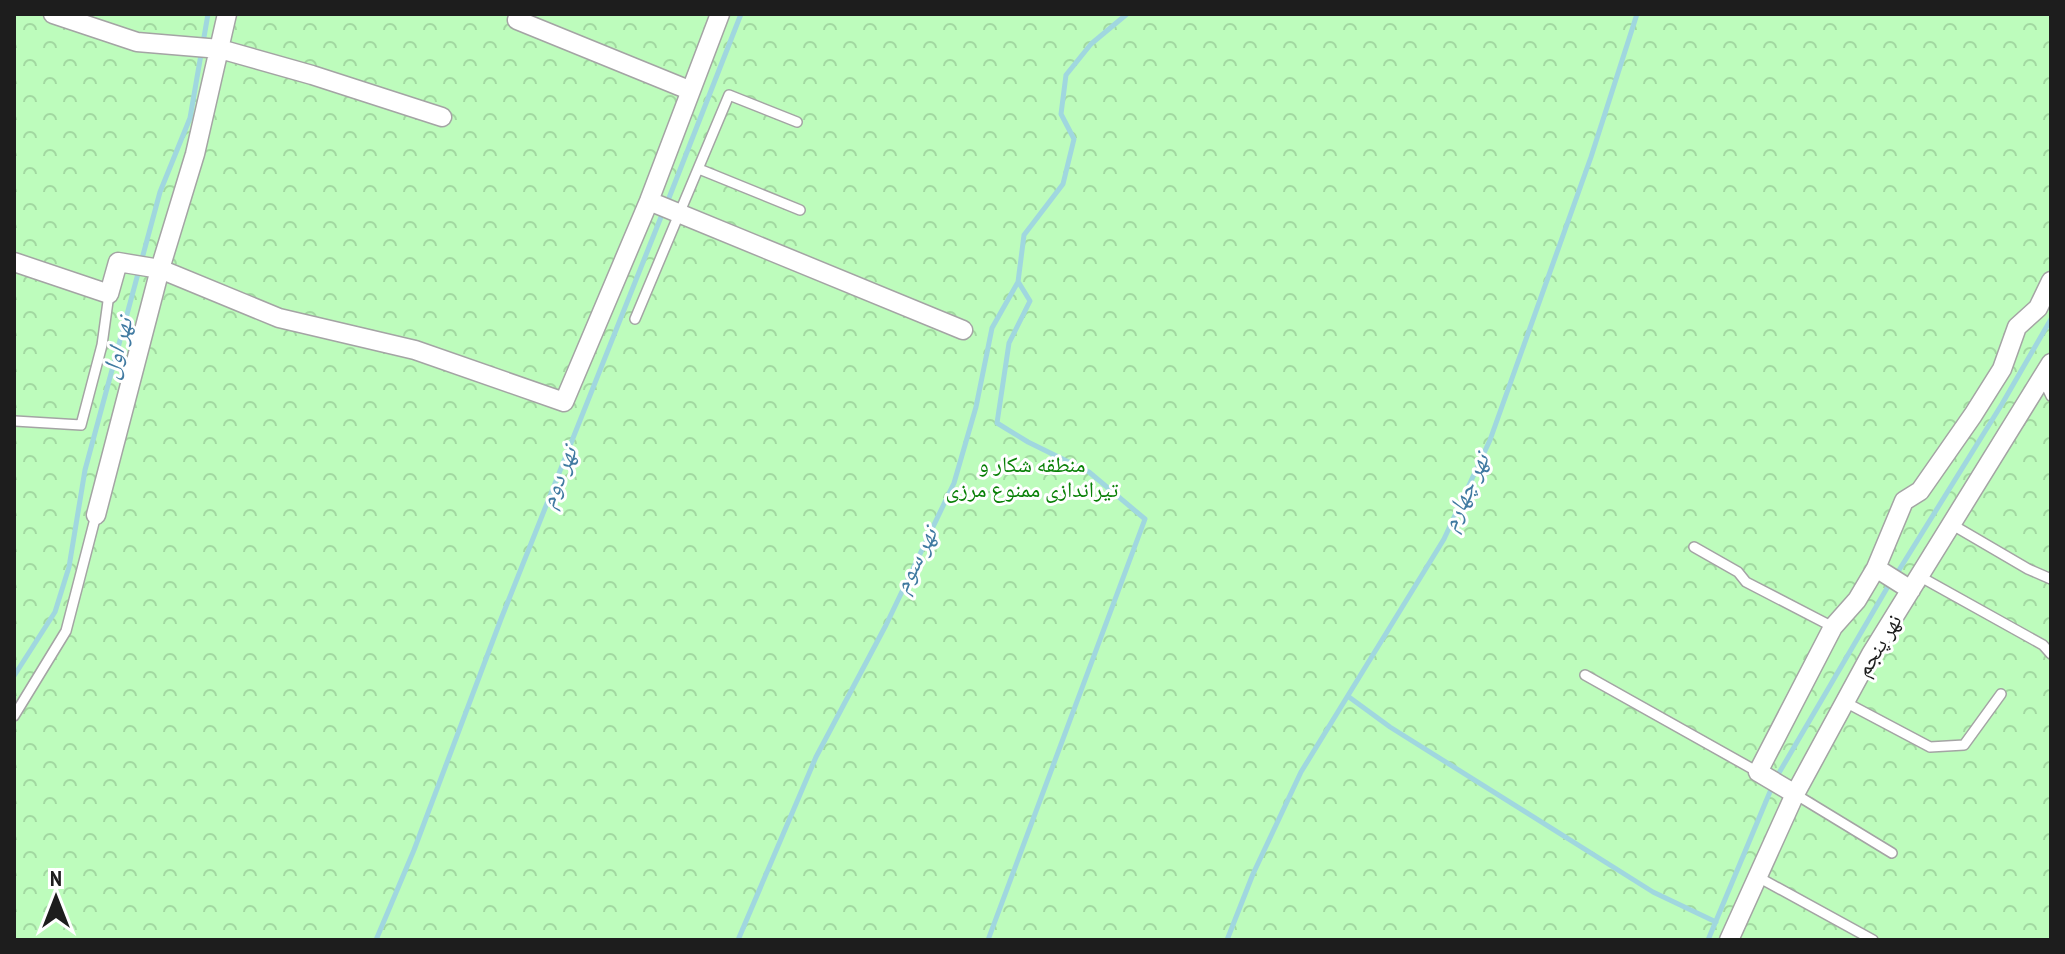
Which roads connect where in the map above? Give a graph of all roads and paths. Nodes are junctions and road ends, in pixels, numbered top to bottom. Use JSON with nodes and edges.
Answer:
{"nodes":[{"id":1,"x":53,"y":14,"type":"edge"},
{"id":2,"x":227,"y":14,"type":"edge"},
{"id":3,"x":720,"y":14,"type":"edge"},
{"id":4,"x":517,"y":20,"type":"dead end"},
{"id":5,"x":215,"y":48,"type":"junction"},
{"id":6,"x":689,"y":90,"type":"junction"},
{"id":7,"x":442,"y":117,"type":"dead end"},
{"id":8,"x":797,"y":122,"type":"dead end"},
{"id":9,"x":699,"y":169,"type":"junction"},
{"id":10,"x":665,"y":208,"type":"junction"},
{"id":11,"x":800,"y":210,"type":"dead end"},
{"id":12,"x":14,"y":262,"type":"edge"},
{"id":13,"x":155,"y":268,"type":"junction"},
{"id":14,"x":2051,"y":281,"type":"edge"},
{"id":15,"x":109,"y":294,"type":"junction"},
{"id":16,"x":635,"y":319,"type":"dead end"},
{"id":17,"x":963,"y":330,"type":"dead end"},
{"id":18,"x":2047,"y":370,"type":"edge"},
{"id":19,"x":2051,"y":396,"type":"edge"},
{"id":20,"x":15,"y":421,"type":"edge"},
{"id":21,"x":96,"y":515,"type":"joint"},
{"id":22,"x":1951,"y":524,"type":"junction"},
{"id":23,"x":1694,"y":547,"type":"dead end"},
{"id":24,"x":1880,"y":571,"type":"junction"},
{"id":25,"x":2051,"y":579,"type":"edge"},
{"id":26,"x":1910,"y":583,"type":"junction"},
{"id":27,"x":1833,"y":627,"type":"junction"},
{"id":28,"x":2051,"y":654,"type":"edge"},
{"id":29,"x":1585,"y":675,"type":"dead end"},
{"id":30,"x":2001,"y":694,"type":"dead end"},
{"id":31,"x":1845,"y":702,"type":"junction"},
{"id":32,"x":14,"y":716,"type":"edge"},
{"id":33,"x":1762,"y":775,"type":"junction"},
{"id":34,"x":1790,"y":791,"type":"junction"},
{"id":35,"x":1892,"y":853,"type":"dead end"},
{"id":36,"x":1758,"y":877,"type":"junction"},
{"id":37,"x":1729,"y":940,"type":"edge"},
{"id":38,"x":1873,"y":940,"type":"edge"}],
"edges":[{"from":1,"to":5,"type":"street"},
{"from":2,"to":5,"type":"street"},
{"from":3,"to":6,"type":"street"},
{"from":4,"to":6,"type":"street"},
{"from":5,"to":7,"type":"street"},
{"from":5,"to":13,"type":"street"},
{"from":6,"to":10,"type":"street"},
{"from":8,"to":9,"type":"lane"},
{"from":9,"to":10,"type":"lane"},
{"from":9,"to":11,"type":"lane"},
{"from":10,"to":13,"type":"street"},
{"from":10,"to":16,"type":"lane"},
{"from":10,"to":17,"type":"street"},
{"from":12,"to":15,"type":"street"},
{"from":13,"to":15,"type":"street"},
{"from":13,"to":21,"type":"street"},
{"from":14,"to":24,"type":"street","name":"نهر پنجم"},
{"from":15,"to":20,"type":"lane"},
{"from":18,"to":19,"type":"lane"},
{"from":18,"to":22,"type":"street","name":"نهر پنجم"},
{"from":21,"to":32,"type":"lane"},
{"from":22,"to":25,"type":"lane"},
{"from":22,"to":26,"type":"street","name":"نهر پنجم"},
{"from":23,"to":27,"type":"lane"},
{"from":24,"to":26,"type":"street"},
{"from":24,"to":27,"type":"street","name":"نهر پنجم"},
{"from":26,"to":28,"type":"lane"},
{"from":26,"to":31,"type":"street","name":"نهر پنجم"},
{"from":27,"to":33,"type":"street","name":"نهر پنجم"},
{"from":29,"to":33,"type":"lane"},
{"from":30,"to":31,"type":"lane"},
{"from":31,"to":34,"type":"street","name":"نهر پنجم"},
{"from":33,"to":34,"type":"street"},
{"from":34,"to":35,"type":"lane"},
{"from":34,"to":36,"type":"street","name":"نهر پنجم"},
{"from":36,"to":37,"type":"street","name":"نهر پنجم"},
{"from":36,"to":38,"type":"lane"}]}
